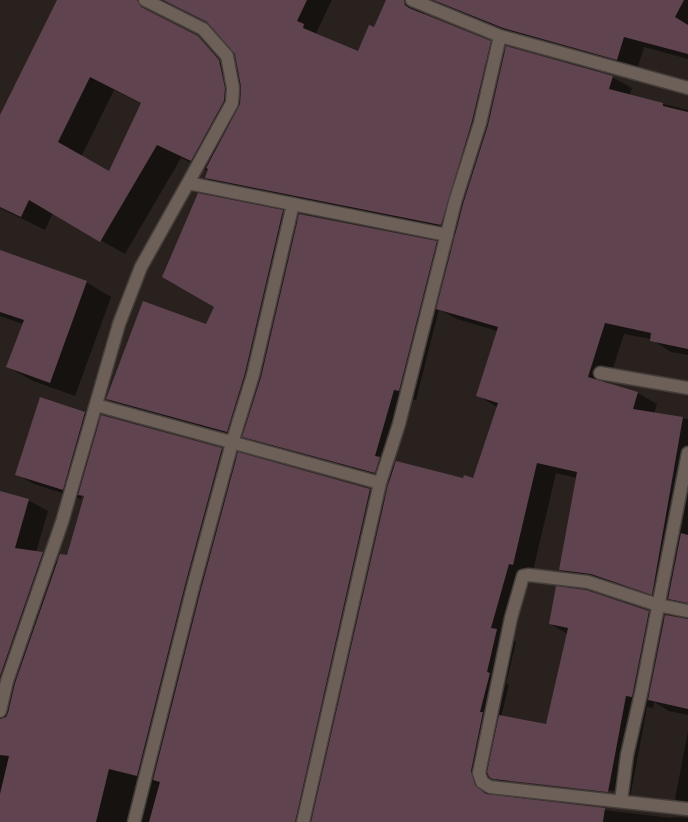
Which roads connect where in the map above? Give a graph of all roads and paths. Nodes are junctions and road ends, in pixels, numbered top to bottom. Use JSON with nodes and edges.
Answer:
{"nodes":[{"id":1,"x":145,"y":0,"type":"edge"},
{"id":2,"x":412,"y":0,"type":"edge"},
{"id":3,"x":500,"y":36,"type":"junction"},
{"id":4,"x":688,"y":88,"type":"edge"},
{"id":5,"x":188,"y":183,"type":"junction"},
{"id":6,"x":293,"y":204,"type":"junction"},
{"id":7,"x":447,"y":235,"type":"junction"},
{"id":8,"x":600,"y":373,"type":"dead end"},
{"id":9,"x":688,"y":388,"type":"edge"},
{"id":10,"x":96,"y":405,"type":"junction"},
{"id":11,"x":232,"y":443,"type":"junction"},
{"id":12,"x":688,"y":453,"type":"edge"},
{"id":13,"x":380,"y":483,"type":"junction"},
{"id":14,"x":658,"y":605,"type":"junction"},
{"id":15,"x":688,"y":611,"type":"edge"},
{"id":16,"x":0,"y":711,"type":"edge"},
{"id":17,"x":621,"y":801,"type":"junction"},
{"id":18,"x":688,"y":810,"type":"edge"},
{"id":19,"x":134,"y":822,"type":"edge"},
{"id":20,"x":303,"y":822,"type":"edge"}],
"edges":[{"from":1,"to":5,"type":"street"},
{"from":2,"to":3,"type":"street"},
{"from":3,"to":4,"type":"street"},
{"from":3,"to":7,"type":"street"},
{"from":5,"to":6,"type":"street"},
{"from":5,"to":10,"type":"street"},
{"from":6,"to":7,"type":"street"},
{"from":6,"to":11,"type":"street"},
{"from":7,"to":13,"type":"street"},
{"from":8,"to":9,"type":"street"},
{"from":10,"to":11,"type":"street"},
{"from":10,"to":16,"type":"street"},
{"from":11,"to":13,"type":"street"},
{"from":11,"to":19,"type":"street"},
{"from":12,"to":14,"type":"street"},
{"from":13,"to":20,"type":"street"},
{"from":14,"to":15,"type":"street"},
{"from":14,"to":17,"type":"street"},
{"from":14,"to":17,"type":"street"},
{"from":17,"to":18,"type":"street"}]}
